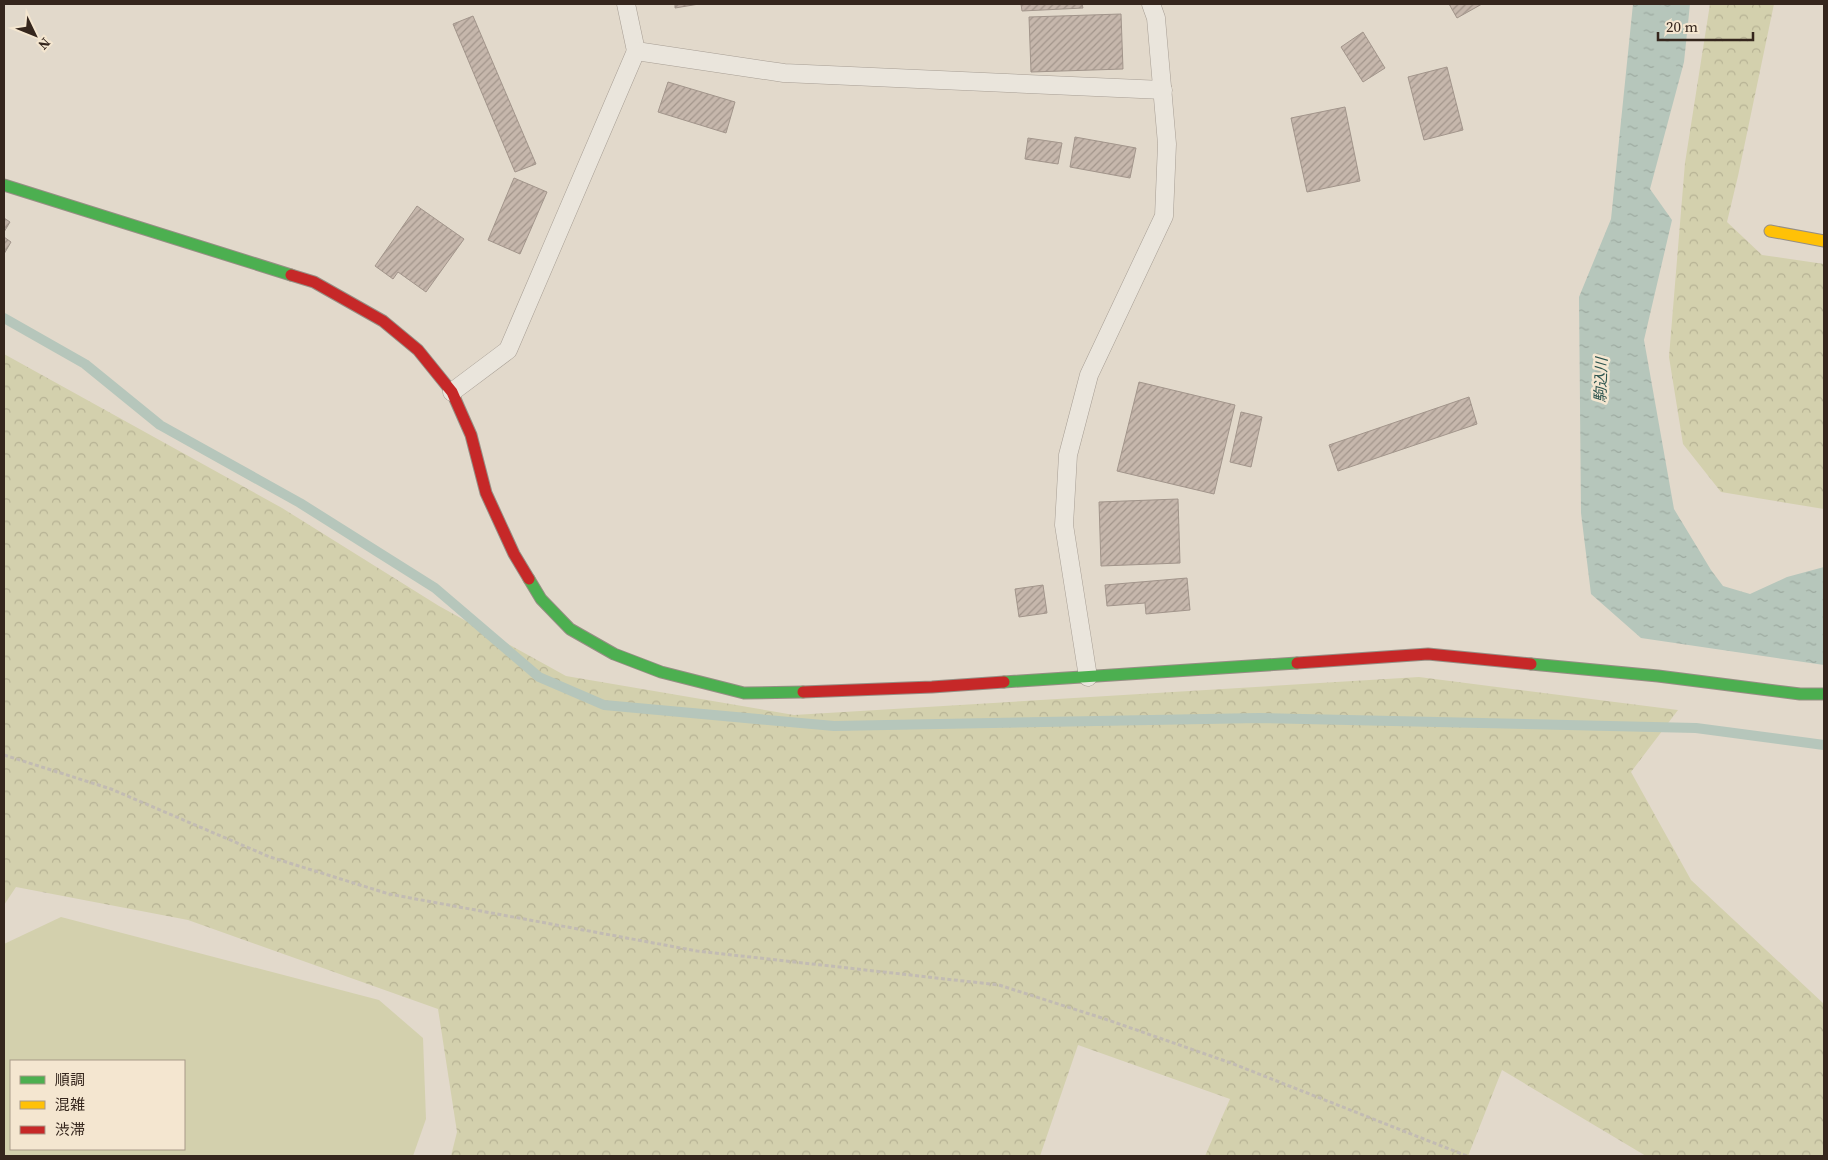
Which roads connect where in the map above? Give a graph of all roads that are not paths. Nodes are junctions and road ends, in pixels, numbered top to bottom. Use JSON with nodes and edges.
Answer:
{"nodes":[{"id":1,"x":626,"y":4,"type":"edge"},
{"id":2,"x":1151,"y":4,"type":"edge"},
{"id":3,"x":636,"y":51,"type":"junction"},
{"id":4,"x":1163,"y":90,"type":"junction"},
{"id":5,"x":4,"y":185,"type":"edge"},
{"id":6,"x":1770,"y":231,"type":"dead end"},
{"id":7,"x":1824,"y":241,"type":"edge"},
{"id":8,"x":452,"y":392,"type":"junction"},
{"id":9,"x":1088,"y":677,"type":"junction"},
{"id":10,"x":1824,"y":694,"type":"edge"}],
"edges":[{"from":1,"to":3,"type":"lane"},
{"from":2,"to":4,"type":"lane"},
{"from":3,"to":4,"type":"lane"},
{"from":3,"to":8,"type":"lane"},
{"from":4,"to":9,"type":"lane"},
{"from":5,"to":8,"type":"street"},
{"from":6,"to":7,"type":"street"},
{"from":8,"to":9,"type":"street"},
{"from":9,"to":10,"type":"street"}]}
